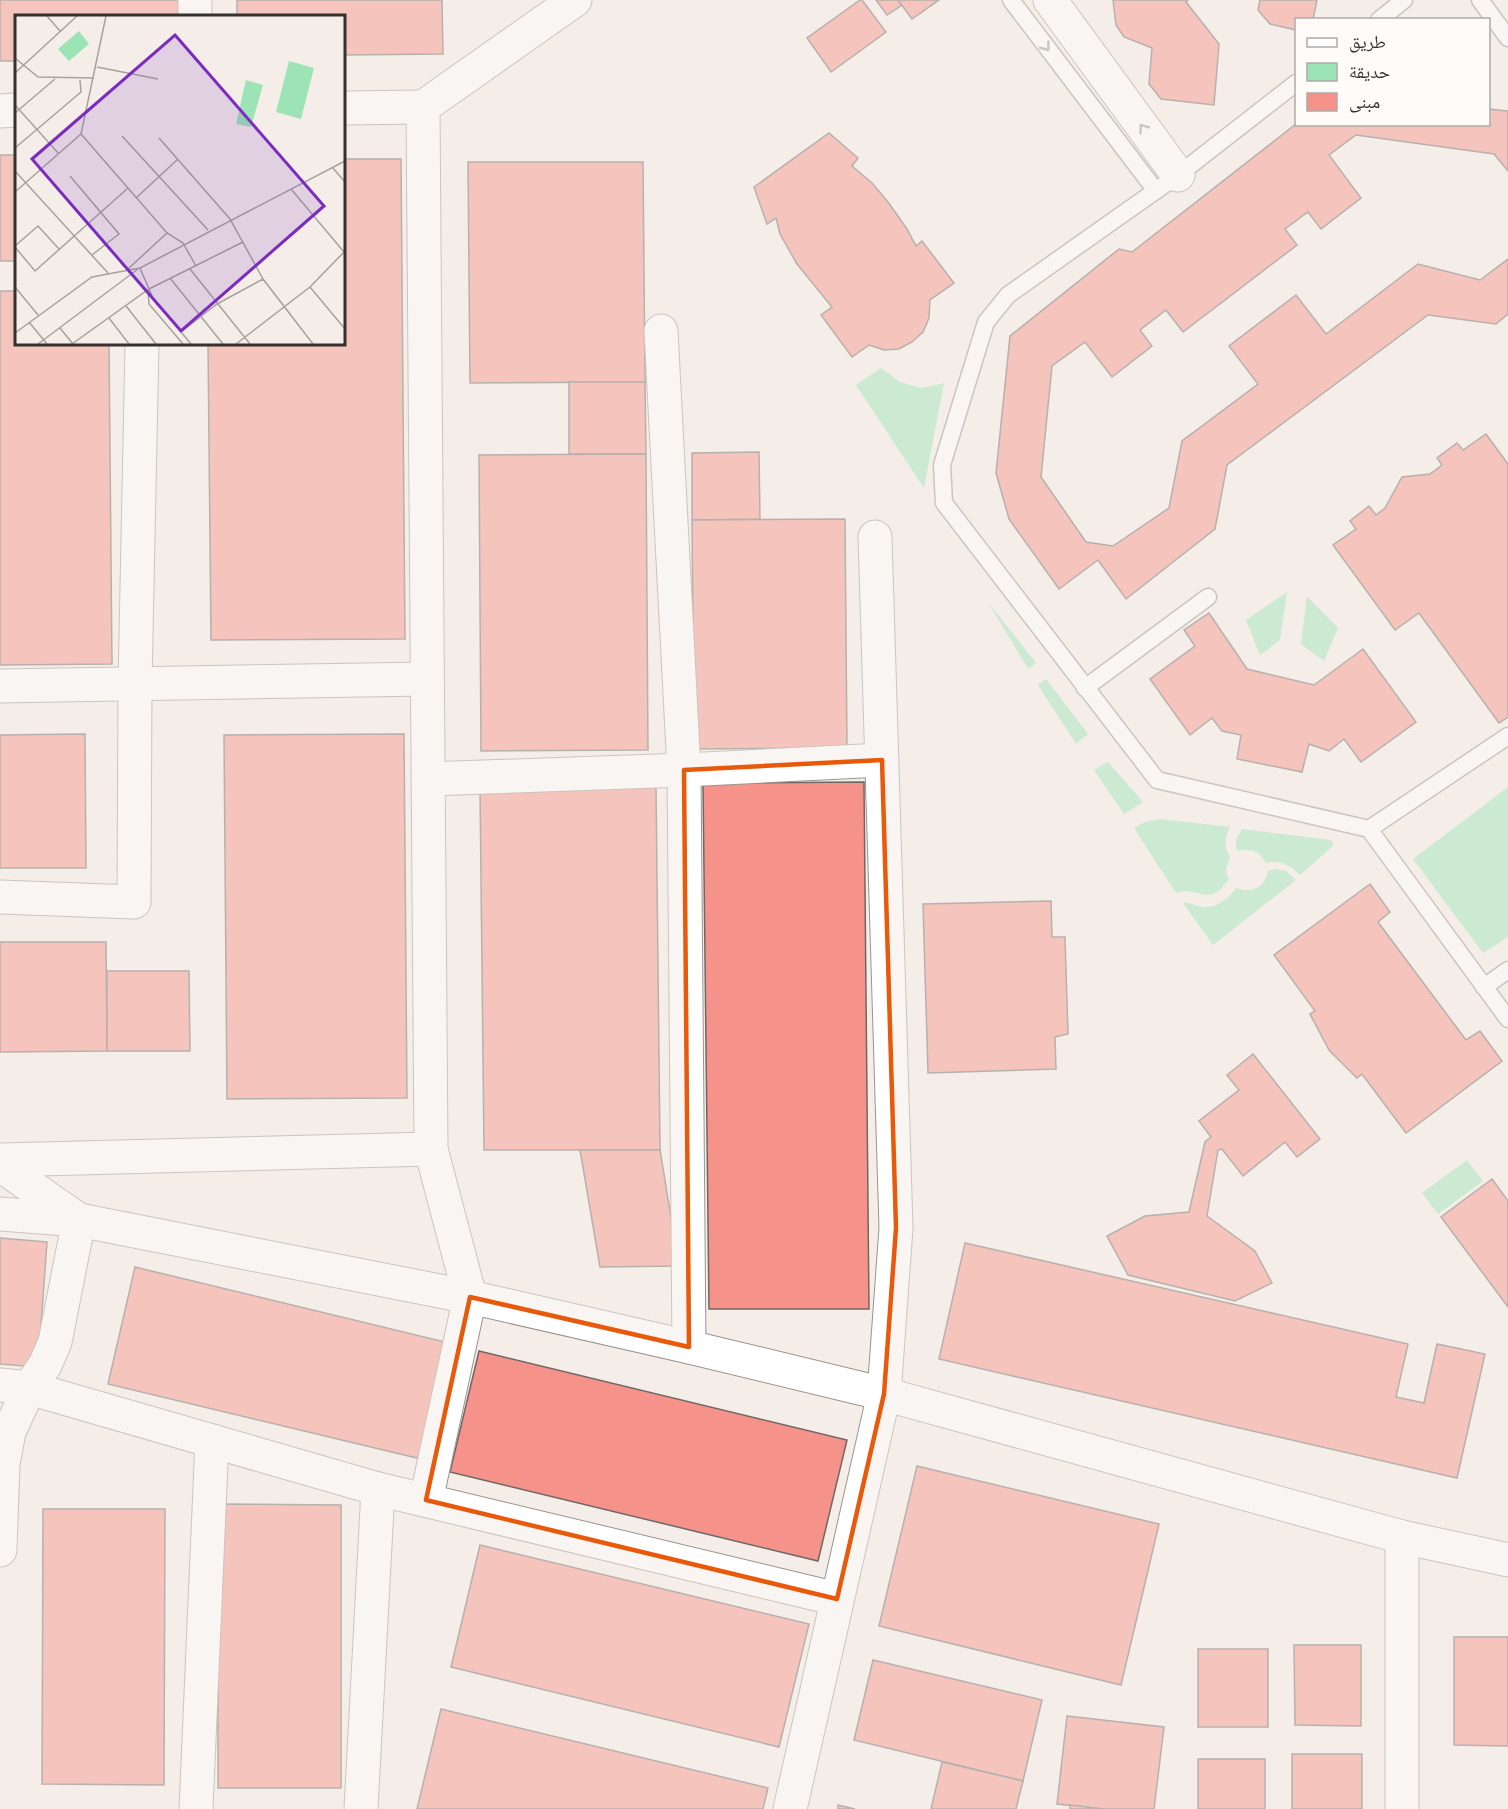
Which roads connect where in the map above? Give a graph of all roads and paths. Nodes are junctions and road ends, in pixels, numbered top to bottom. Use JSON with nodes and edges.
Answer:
{"nodes":[{"id":1,"x":575,"y":0,"type":"edge"},
{"id":2,"x":1011,"y":0,"type":"edge"},
{"id":3,"x":1050,"y":0,"type":"edge"},
{"id":4,"x":1404,"y":0,"type":"edge"},
{"id":5,"x":1480,"y":0,"type":"edge"},
{"id":6,"x":1381,"y":18,"type":"edge"},
{"id":7,"x":1508,"y":38,"type":"edge"},
{"id":8,"x":1295,"y":84,"type":"edge"},
{"id":9,"x":423,"y":107,"type":"junction"},
{"id":10,"x":345,"y":108,"type":"edge"},
{"id":11,"x":15,"y":110,"type":"edge"},
{"id":12,"x":0,"y":111,"type":"edge"},
{"id":13,"x":1167,"y":183,"type":"junction"},
{"id":14,"x":661,"y":331,"type":"dead end"},
{"id":15,"x":141,"y":345,"type":"edge"},
{"id":16,"x":875,"y":537,"type":"dead end"},
{"id":17,"x":1208,"y":597,"type":"dead end"},
{"id":18,"x":427,"y":679,"type":"junction"},
{"id":19,"x":135,"y":684,"type":"junction"},
{"id":20,"x":0,"y":686,"type":"edge"},
{"id":21,"x":1085,"y":688,"type":"junction"},
{"id":22,"x":1508,"y":736,"type":"edge"},
{"id":23,"x":882,"y":760,"type":"junction"},
{"id":24,"x":684,"y":770,"type":"junction"},
{"id":25,"x":429,"y":779,"type":"junction"},
{"id":26,"x":1369,"y":829,"type":"junction"},
{"id":27,"x":0,"y":897,"type":"edge"},
{"id":28,"x":1508,"y":970,"type":"edge"},
{"id":29,"x":1484,"y":987,"type":"junction"},
{"id":30,"x":1508,"y":1019,"type":"edge"},
{"id":31,"x":431,"y":1149,"type":"junction"},
{"id":32,"x":0,"y":1160,"type":"edge"},
{"id":33,"x":0,"y":1165,"type":"edge"},
{"id":34,"x":0,"y":1214,"type":"edge"},
{"id":35,"x":79,"y":1220,"type":"junction"},
{"id":36,"x":470,"y":1297,"type":"junction"},
{"id":37,"x":689,"y":1347,"type":"junction"},
{"id":38,"x":14,"y":1387,"type":"edge"},
{"id":39,"x":884,"y":1394,"type":"junction"},
{"id":40,"x":0,"y":1407,"type":"edge"},
{"id":41,"x":212,"y":1440,"type":"junction"},
{"id":42,"x":378,"y":1489,"type":"junction"},
{"id":43,"x":426,"y":1500,"type":"junction"},
{"id":44,"x":1402,"y":1537,"type":"junction"},
{"id":45,"x":0,"y":1550,"type":"edge"},
{"id":46,"x":1508,"y":1560,"type":"edge"},
{"id":47,"x":837,"y":1599,"type":"junction"},
{"id":48,"x":196,"y":1809,"type":"edge"},
{"id":49,"x":361,"y":1809,"type":"edge"},
{"id":50,"x":790,"y":1809,"type":"edge"},
{"id":51,"x":1402,"y":1809,"type":"edge"}],
"edges":[{"from":1,"to":9,"type":"street"},
{"from":2,"to":13,"type":"lane","one_way":true},
{"from":13,"to":3,"type":"street","one_way":true},
{"from":4,"to":6,"type":"lane"},
{"from":5,"to":7,"type":"lane"},
{"from":8,"to":13,"type":"lane"},
{"from":9,"to":10,"type":"street"},
{"from":9,"to":18,"type":"street"},
{"from":11,"to":12,"type":"street"},
{"from":13,"to":21,"type":"lane"},
{"from":14,"to":24,"type":"street"},
{"from":15,"to":19,"type":"street"},
{"from":16,"to":23,"type":"street"},
{"from":17,"to":21,"type":"lane"},
{"from":18,"to":19,"type":"street"},
{"from":18,"to":25,"type":"street"},
{"from":19,"to":20,"type":"street"},
{"from":19,"to":27,"type":"street"},
{"from":21,"to":26,"type":"lane"},
{"from":22,"to":26,"type":"lane"},
{"from":23,"to":24,"type":"street"},
{"from":23,"to":39,"type":"street"},
{"from":24,"to":25,"type":"street"},
{"from":24,"to":37,"type":"street"},
{"from":25,"to":31,"type":"street"},
{"from":26,"to":29,"type":"lane"},
{"from":28,"to":29,"type":"lane"},
{"from":29,"to":30,"type":"lane"},
{"from":31,"to":32,"type":"street"},
{"from":31,"to":36,"type":"street"},
{"from":33,"to":35,"type":"street"},
{"from":34,"to":35,"type":"street"},
{"from":35,"to":36,"type":"street"},
{"from":35,"to":38,"type":"street"},
{"from":36,"to":37,"type":"street"},
{"from":36,"to":43,"type":"street"},
{"from":37,"to":39,"type":"street"},
{"from":38,"to":40,"type":"street"},
{"from":38,"to":41,"type":"street"},
{"from":38,"to":45,"type":"street"},
{"from":39,"to":44,"type":"street"},
{"from":39,"to":47,"type":"street"},
{"from":41,"to":42,"type":"street"},
{"from":41,"to":48,"type":"street"},
{"from":42,"to":43,"type":"street"},
{"from":42,"to":49,"type":"street"},
{"from":43,"to":47,"type":"street"},
{"from":44,"to":46,"type":"street"},
{"from":44,"to":51,"type":"street"},
{"from":47,"to":50,"type":"street"}]}
